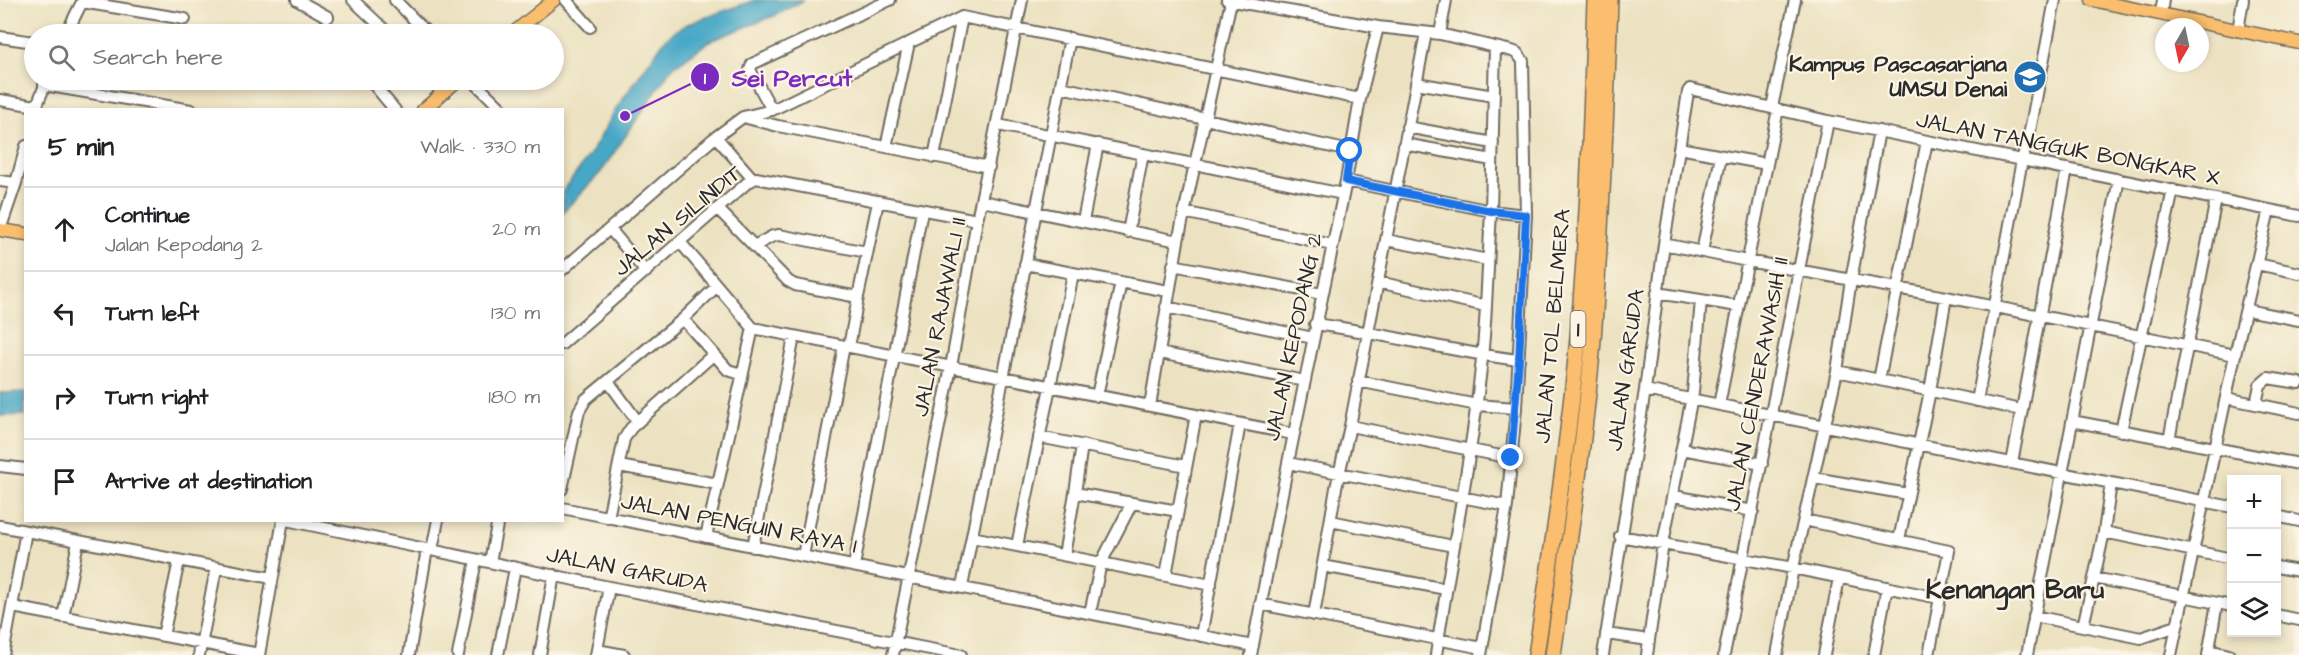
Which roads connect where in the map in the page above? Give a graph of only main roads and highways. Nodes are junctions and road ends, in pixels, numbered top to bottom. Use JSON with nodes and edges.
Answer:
{"nodes":[{"id":1,"x":554,"y":0,"type":"edge"},
{"id":2,"x":1595,"y":0,"type":"edge"},
{"id":3,"x":1610,"y":0,"type":"edge"},
{"id":4,"x":2092,"y":0,"type":"edge"},
{"id":5,"x":524,"y":24,"type":"edge"},
{"id":6,"x":2299,"y":44,"type":"edge"},
{"id":7,"x":445,"y":90,"type":"edge"},
{"id":8,"x":425,"y":108,"type":"edge"},
{"id":9,"x":0,"y":230,"type":"edge"},
{"id":10,"x":24,"y":234,"type":"edge"},
{"id":11,"x":1536,"y":655,"type":"edge"},
{"id":12,"x":1553,"y":655,"type":"edge"}],
"edges":[{"from":1,"to":5,"type":"main road"},
{"from":2,"to":11,"type":"highway","name":"JALAN TOL BELMERA","number":"1"},
{"from":3,"to":12,"type":"highway","name":"JALAN TOL BELMERA","number":"1"},
{"from":4,"to":6,"type":"main road"},
{"from":7,"to":8,"type":"main road"},
{"from":9,"to":10,"type":"main road"}]}
